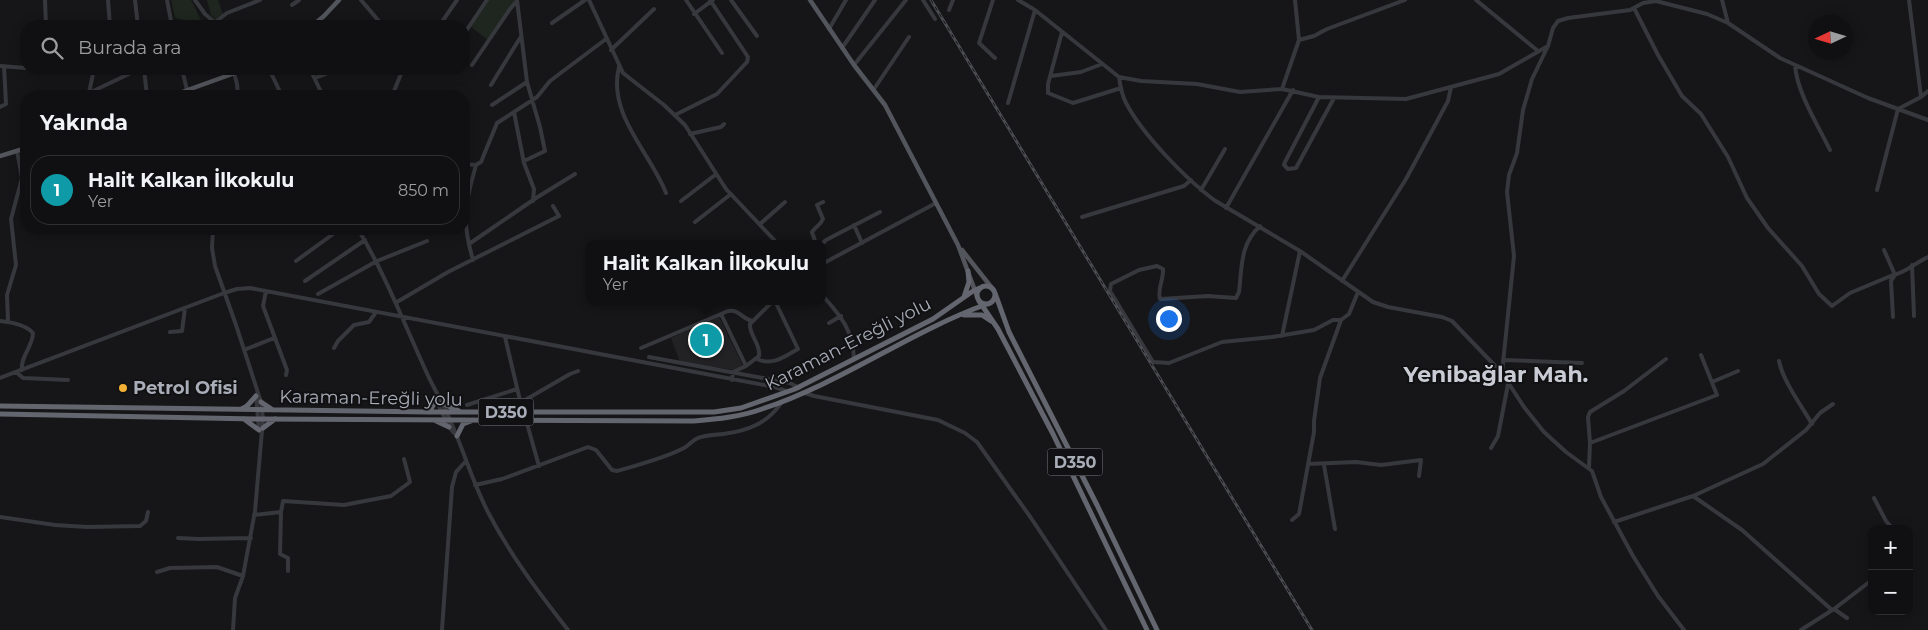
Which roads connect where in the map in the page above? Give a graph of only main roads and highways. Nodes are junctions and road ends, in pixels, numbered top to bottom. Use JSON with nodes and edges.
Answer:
{"nodes":[{"id":1,"x":337,"y":1,"type":"edge"},
{"id":2,"x":812,"y":1,"type":"edge"},
{"id":3,"x":319,"y":20,"type":"edge"},
{"id":4,"x":224,"y":75,"type":"edge"},
{"id":5,"x":188,"y":90,"type":"edge"},
{"id":6,"x":20,"y":150,"type":"edge"},
{"id":7,"x":0,"y":155,"type":"edge"},
{"id":8,"x":958,"y":245,"type":"junction"},
{"id":9,"x":968,"y":271,"type":"junction"},
{"id":10,"x":982,"y":287,"type":"junction"},
{"id":11,"x":975,"y":290,"type":"junction"},
{"id":12,"x":993,"y":290,"type":"junction"},
{"id":13,"x":959,"y":302,"type":"junction"},
{"id":14,"x":981,"y":302,"type":"junction"},
{"id":15,"x":951,"y":318,"type":"junction"},
{"id":16,"x":998,"y":329,"type":"junction"},
{"id":17,"x":256,"y":393,"type":"road end"},
{"id":18,"x":435,"y":397,"type":"road end"},
{"id":19,"x":261,"y":402,"type":"road end"},
{"id":20,"x":442,"y":403,"type":"road end"},
{"id":21,"x":0,"y":406,"type":"edge"},
{"id":22,"x":240,"y":410,"type":"junction"},
{"id":23,"x":273,"y":410,"type":"junction"},
{"id":24,"x":429,"y":412,"type":"junction"},
{"id":25,"x":464,"y":412,"type":"junction"},
{"id":26,"x":0,"y":414,"type":"edge"},
{"id":27,"x":244,"y":419,"type":"junction"},
{"id":28,"x":275,"y":419,"type":"junction"},
{"id":29,"x":431,"y":419,"type":"junction"},
{"id":30,"x":475,"y":420,"type":"junction"},
{"id":31,"x":449,"y":428,"type":"road end"},
{"id":32,"x":457,"y":436,"type":"road end"},
{"id":33,"x":1147,"y":630,"type":"edge"},
{"id":34,"x":1157,"y":630,"type":"edge"}],
"edges":[{"from":1,"to":3,"type":"main road"},
{"from":2,"to":8,"type":"main road"},
{"from":4,"to":5,"type":"main road"},
{"from":6,"to":7,"type":"main road"},
{"from":8,"to":9,"type":"main road"},
{"from":8,"to":12,"type":"main road"},
{"from":9,"to":11,"type":"main road"},
{"from":9,"to":13,"type":"highway"},
{"from":10,"to":11,"type":"highway","name":"Karaman-Ereğli yolu","number":"D350"},
{"from":10,"to":12,"type":"highway"},
{"from":10,"to":14,"type":"highway"},
{"from":11,"to":13,"type":"highway","name":"Karaman-Ereğli yolu","number":"D350"},
{"from":11,"to":14,"type":"main road"},
{"from":12,"to":14,"type":"highway"},
{"from":12,"to":34,"type":"highway","number":"D350"},
{"from":13,"to":25,"type":"highway","name":"Karaman-Ereğli yolu","number":"D350"},
{"from":14,"to":15,"type":"highway"},
{"from":14,"to":16,"type":"highway"},
{"from":15,"to":16,"type":"highway","number":"D350"},
{"from":15,"to":30,"type":"highway","name":"Karaman-Ereğli yolu","number":"D350"},
{"from":16,"to":33,"type":"highway","number":"D350"},
{"from":17,"to":22,"type":"highway"},
{"from":18,"to":24,"type":"highway"},
{"from":19,"to":23,"type":"highway"},
{"from":20,"to":25,"type":"highway"},
{"from":21,"to":22,"type":"highway","name":"Karaman-Ereğli yolu","number":"D350"},
{"from":22,"to":23,"type":"highway","name":"Karaman-Ereğli yolu","number":"D350"},
{"from":23,"to":24,"type":"highway","name":"Karaman-Ereğli yolu","number":"D350"},
{"from":24,"to":25,"type":"highway","name":"Karaman-Ereğli yolu","number":"D350"},
{"from":26,"to":27,"type":"highway","name":"Karaman-Ereğli yolu","number":"D350"},
{"from":27,"to":28,"type":"highway","name":"Karaman-Ereğli yolu","number":"D350"},
{"from":27,"to":28,"type":"highway"},
{"from":28,"to":29,"type":"highway","name":"Karaman-Ereğli yolu","number":"D350"},
{"from":29,"to":30,"type":"highway","name":"Karaman-Ereğli yolu","number":"D350"},
{"from":29,"to":31,"type":"highway"},
{"from":30,"to":32,"type":"highway"}]}
